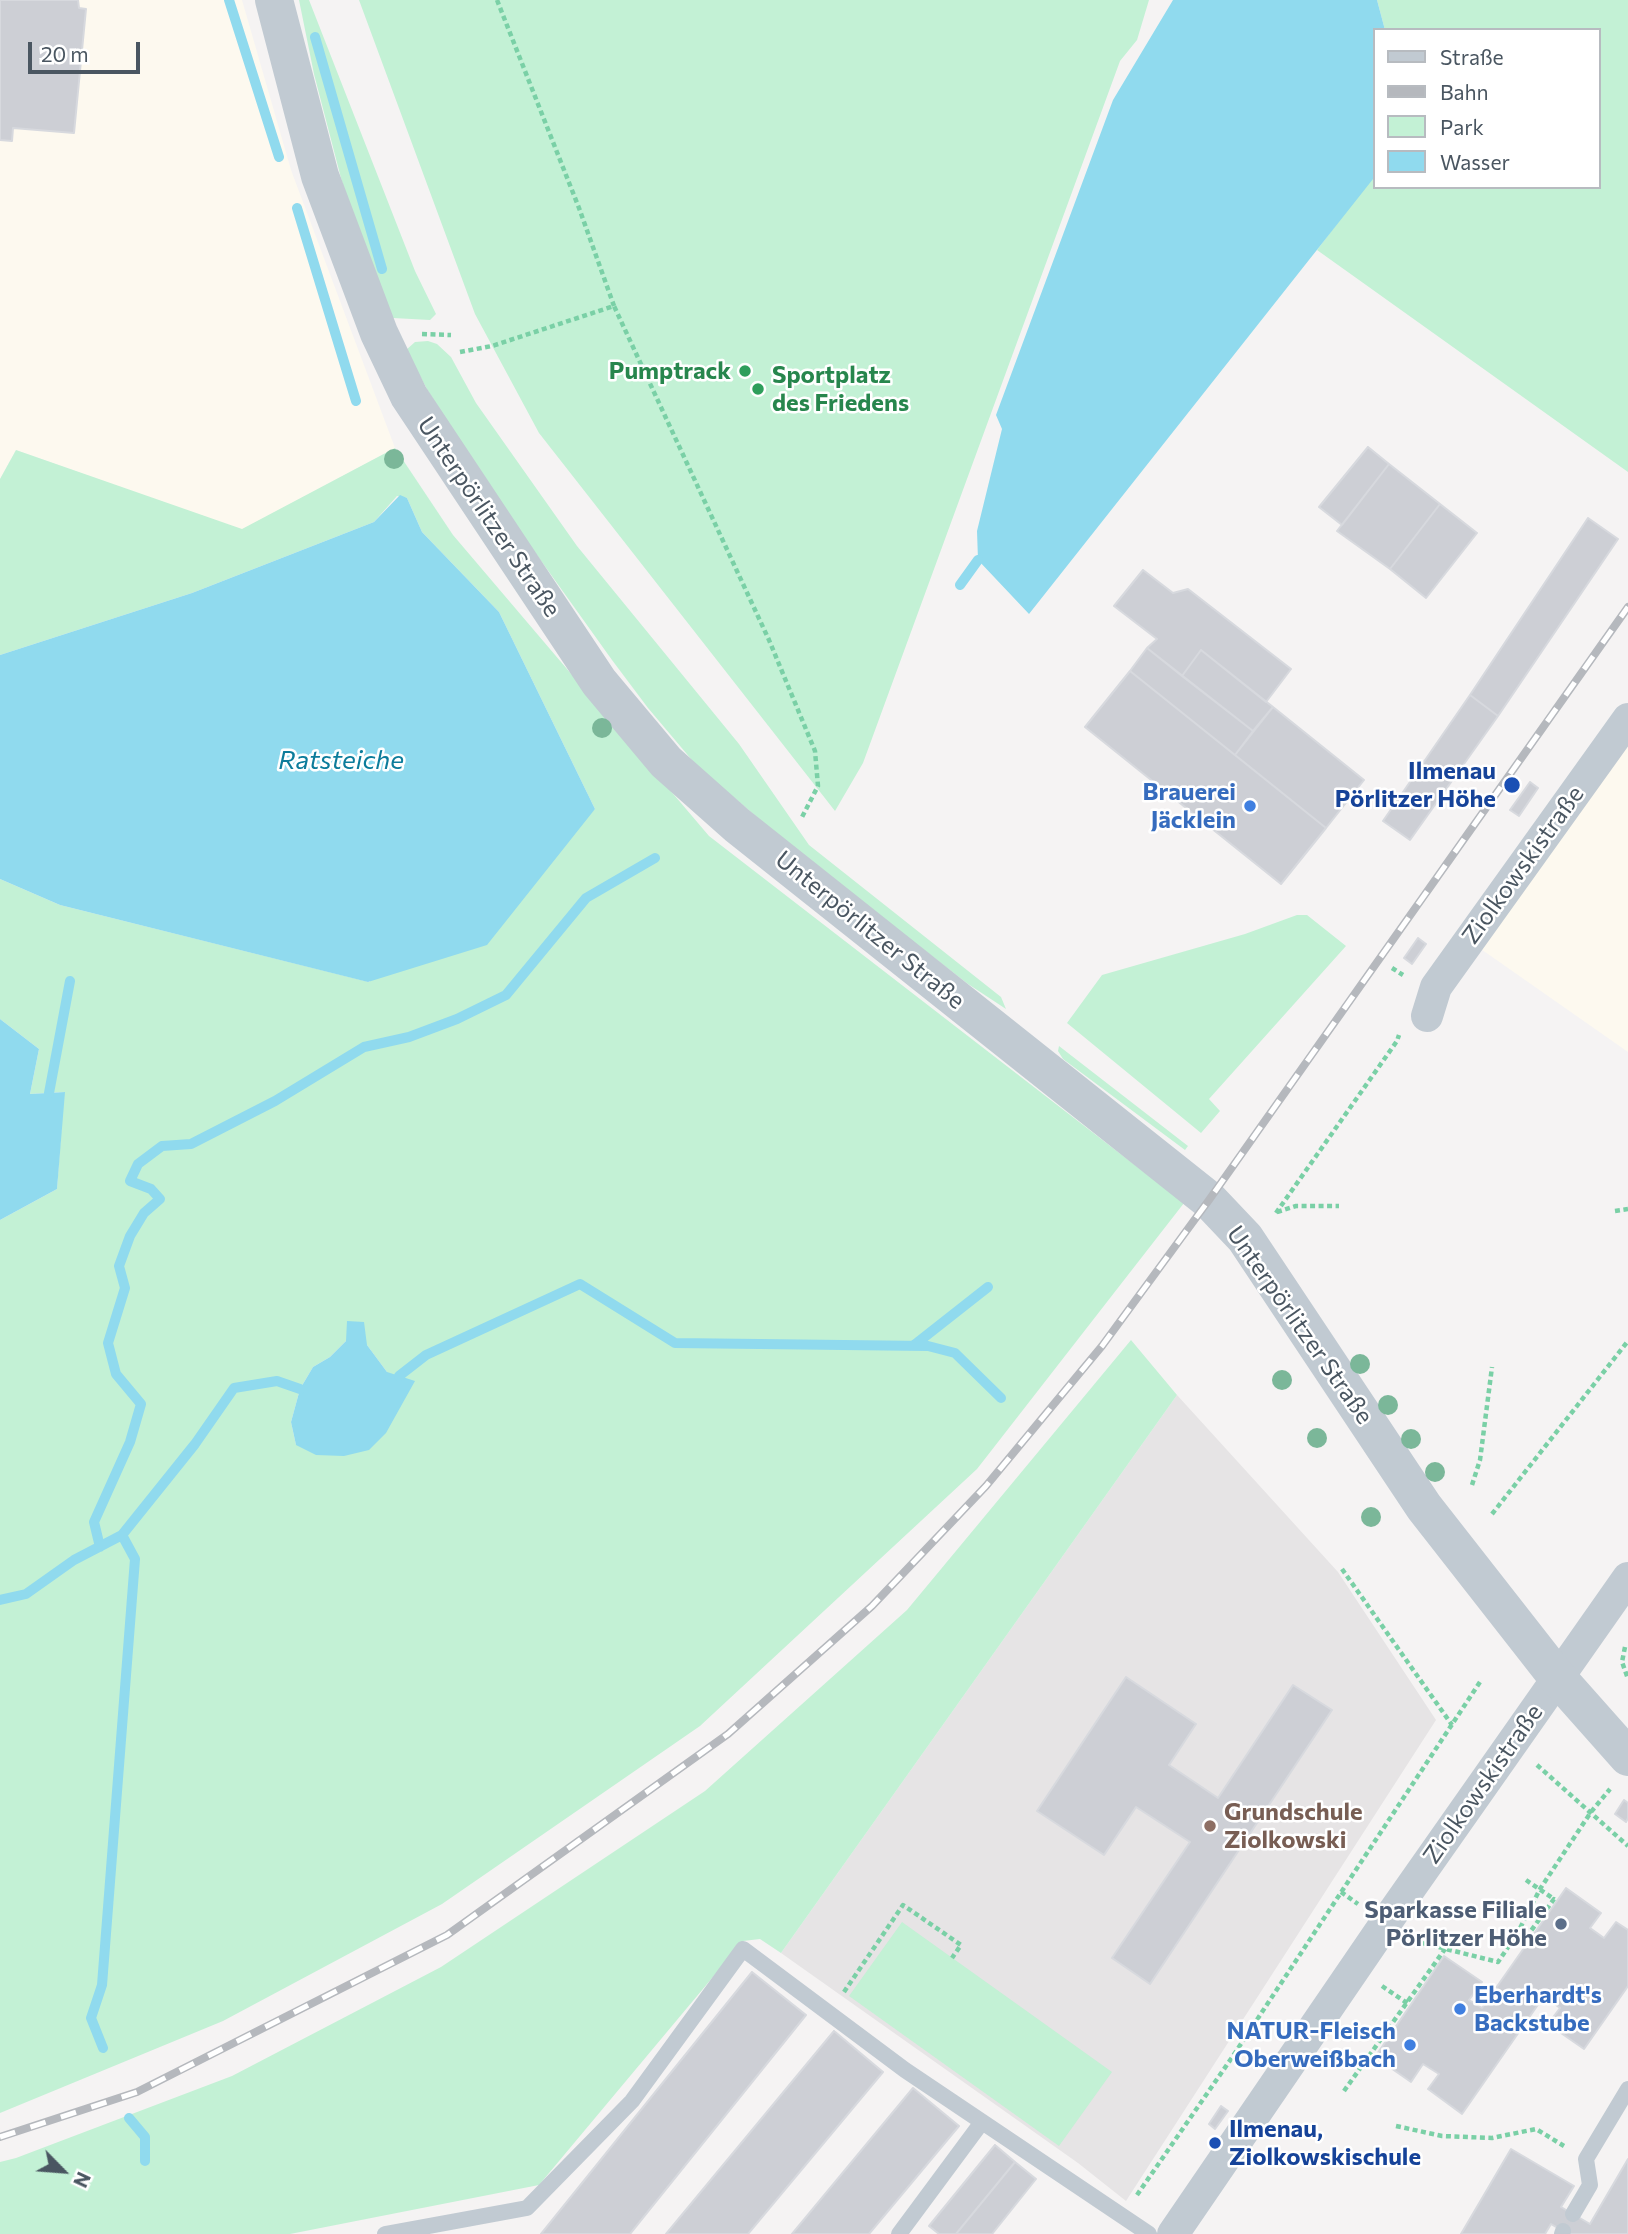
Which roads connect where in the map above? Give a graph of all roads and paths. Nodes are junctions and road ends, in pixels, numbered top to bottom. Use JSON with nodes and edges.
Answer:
{"nodes":[{"id":1,"x":274,"y":0,"type":"edge"},
{"id":2,"x":497,"y":0,"type":"edge"},
{"id":3,"x":614,"y":306,"type":"junction"},
{"id":4,"x":460,"y":352,"type":"dead end"},
{"id":5,"x":1628,"y":719,"type":"edge"},
{"id":6,"x":801,"y":819,"type":"dead end"},
{"id":7,"x":1427,"y":1016,"type":"dead end"},
{"id":8,"x":1397,"y":1041,"type":"dead end"},
{"id":9,"x":1339,"y":1206,"type":"dead end"},
{"id":10,"x":1628,"y":1209,"type":"edge"},
{"id":11,"x":1615,"y":1211,"type":"dead end"},
{"id":12,"x":1628,"y":1341,"type":"edge"},
{"id":13,"x":1492,"y":1367,"type":"dead end"},
{"id":14,"x":1472,"y":1485,"type":"dead end"},
{"id":15,"x":1492,"y":1514,"type":"dead end"},
{"id":16,"x":1342,"y":1569,"type":"dead end"},
{"id":17,"x":1628,"y":1578,"type":"edge"},
{"id":18,"x":1626,"y":1638,"type":"dead end"},
{"id":19,"x":1558,"y":1677,"type":"junction"},
{"id":20,"x":1628,"y":1679,"type":"edge"},
{"id":21,"x":1480,"y":1682,"type":"dead end"},
{"id":22,"x":1452,"y":1725,"type":"junction"},
{"id":23,"x":1512,"y":1744,"type":"junction"},
{"id":24,"x":1621,"y":1771,"type":"edge"},
{"id":25,"x":1591,"y":1812,"type":"junction"},
{"id":26,"x":1628,"y":1846,"type":"edge"},
{"id":27,"x":1526,"y":1880,"type":"dead end"},
{"id":28,"x":1540,"y":1889,"type":"junction"},
{"id":29,"x":1341,"y":1892,"type":"junction"},
{"id":30,"x":1385,"y":1924,"type":"junction"},
{"id":31,"x":1517,"y":1934,"type":"junction"},
{"id":32,"x":1444,"y":1949,"type":"junction"},
{"id":33,"x":951,"y":1958,"type":"dead end"},
{"id":34,"x":829,"y":2014,"type":"junction"},
{"id":35,"x":1628,"y":2089,"type":"edge"},
{"id":36,"x":1344,"y":2091,"type":"dead end"},
{"id":37,"x":982,"y":2122,"type":"junction"},
{"id":38,"x":1396,"y":2126,"type":"dead end"},
{"id":39,"x":1536,"y":2129,"type":"dead end"},
{"id":40,"x":1573,"y":2214,"type":"dead end"},
{"id":41,"x":1123,"y":2216,"type":"junction"},
{"id":42,"x":384,"y":2234,"type":"edge"},
{"id":43,"x":898,"y":2234,"type":"edge"},
{"id":44,"x":1149,"y":2234,"type":"edge"},
{"id":45,"x":1173,"y":2234,"type":"edge"}],
"edges":[{"from":1,"to":19,"type":"street","name":"Unterpörlitzer Straße"},
{"from":2,"to":3,"type":"path"},
{"from":3,"to":4,"type":"path"},
{"from":3,"to":6,"type":"path"},
{"from":5,"to":7,"type":"street","name":"Ziolkowskistraße"},
{"from":8,"to":9,"type":"path"},
{"from":10,"to":11,"type":"path"},
{"from":12,"to":15,"type":"path"},
{"from":13,"to":14,"type":"path"},
{"from":16,"to":22,"type":"path"},
{"from":17,"to":19,"type":"street","name":"Ziolkowskistraße"},
{"from":18,"to":20,"type":"path"},
{"from":19,"to":23,"type":"street","name":"Ziolkowskistraße"},
{"from":19,"to":24,"type":"street","name":"Unterpörlitzer Straße"},
{"from":21,"to":22,"type":"path"},
{"from":22,"to":29,"type":"path"},
{"from":23,"to":25,"type":"path"},
{"from":23,"to":30,"type":"street","name":"Ziolkowskistraße"},
{"from":24,"to":25,"type":"path"},
{"from":25,"to":26,"type":"path"},
{"from":25,"to":28,"type":"path"},
{"from":27,"to":28,"type":"path"},
{"from":28,"to":31,"type":"path"},
{"from":28,"to":31,"type":"path"},
{"from":29,"to":30,"type":"path"},
{"from":29,"to":41,"type":"path"},
{"from":30,"to":32,"type":"path"},
{"from":30,"to":45,"type":"street","name":"Ziolkowskistraße"},
{"from":31,"to":32,"type":"path"},
{"from":32,"to":36,"type":"path"},
{"from":33,"to":34,"type":"path"},
{"from":34,"to":37,"type":"lane"},
{"from":34,"to":42,"type":"lane"},
{"from":35,"to":40,"type":"lane"},
{"from":37,"to":41,"type":"lane"},
{"from":37,"to":43,"type":"lane"},
{"from":38,"to":39,"type":"path"},
{"from":41,"to":44,"type":"lane"}]}
